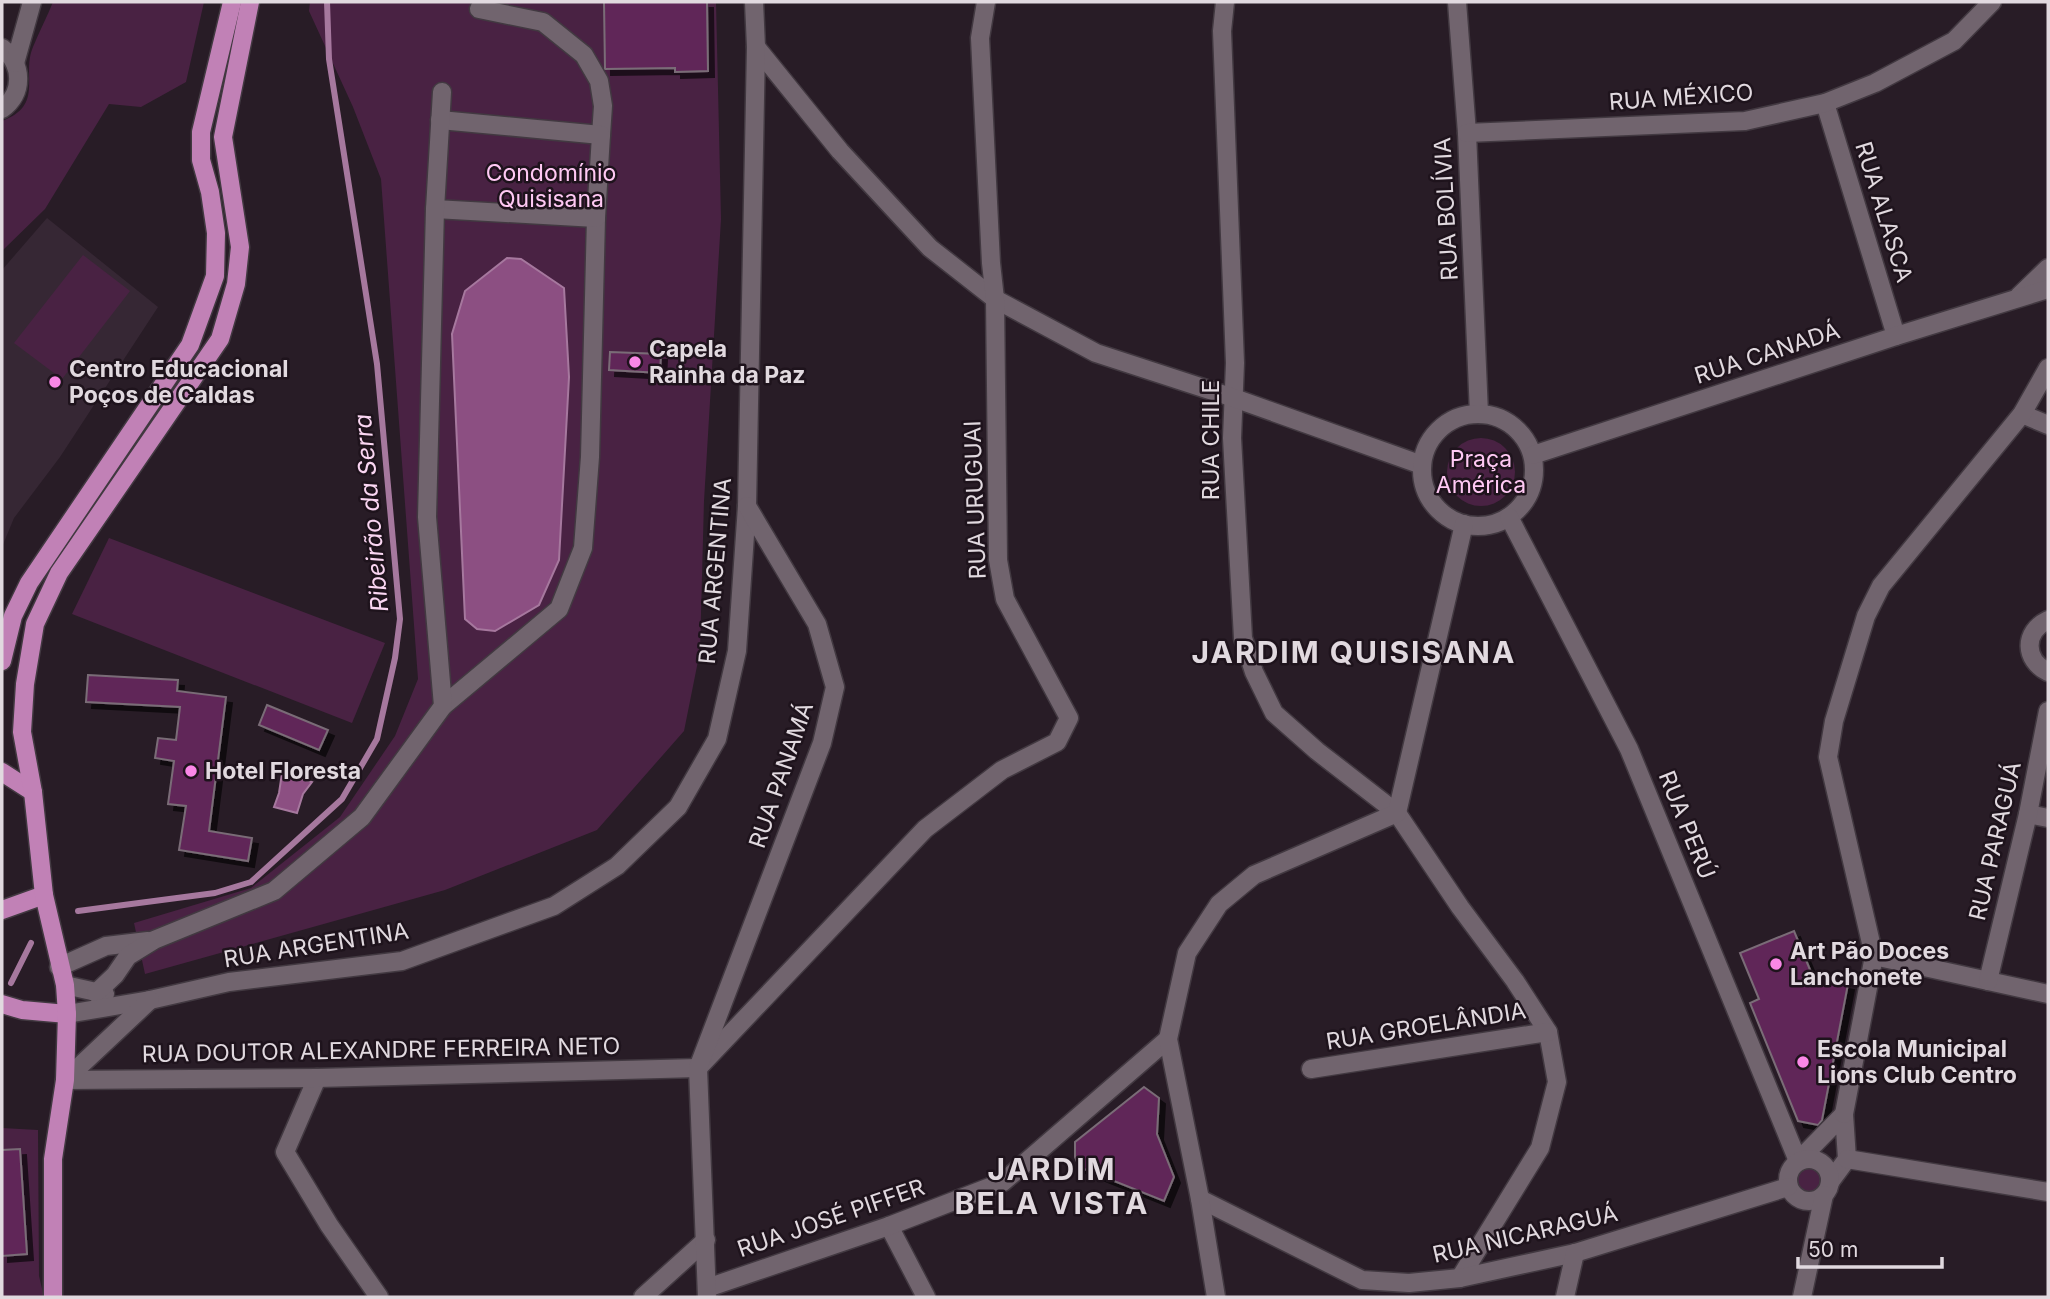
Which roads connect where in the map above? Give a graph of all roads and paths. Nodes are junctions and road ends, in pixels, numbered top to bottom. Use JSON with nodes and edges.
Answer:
{"nodes":[{"id":1,"x":32,"y":2,"type":"edge"},
{"id":2,"x":232,"y":2,"type":"edge"},
{"id":3,"x":250,"y":2,"type":"edge"},
{"id":4,"x":754,"y":2,"type":"edge"},
{"id":5,"x":986,"y":2,"type":"edge"},
{"id":6,"x":1225,"y":2,"type":"edge"},
{"id":7,"x":1457,"y":2,"type":"edge"},
{"id":8,"x":1992,"y":2,"type":"edge"},
{"id":9,"x":479,"y":9,"type":"dead end"},
{"id":10,"x":756,"y":47,"type":"junction"},
{"id":11,"x":2,"y":48,"type":"edge"},
{"id":12,"x":15,"y":63,"type":"junction"},
{"id":13,"x":442,"y":93,"type":"dead end"},
{"id":14,"x":1825,"y":103,"type":"junction"},
{"id":15,"x":2,"y":109,"type":"edge"},
{"id":16,"x":440,"y":120,"type":"junction"},
{"id":17,"x":1467,"y":133,"type":"junction"},
{"id":18,"x":601,"y":135,"type":"junction"},
{"id":19,"x":435,"y":209,"type":"junction"},
{"id":20,"x":596,"y":218,"type":"junction"},
{"id":21,"x":2048,"y":268,"type":"edge"},
{"id":22,"x":2048,"y":289,"type":"edge"},
{"id":23,"x":995,"y":299,"type":"junction"},
{"id":24,"x":2016,"y":299,"type":"junction"},
{"id":25,"x":1896,"y":336,"type":"junction"},
{"id":26,"x":2048,"y":368,"type":"edge"},
{"id":27,"x":1234,"y":398,"type":"junction"},
{"id":28,"x":1479,"y":414,"type":"junction"},
{"id":29,"x":2022,"y":414,"type":"junction"},
{"id":30,"x":2048,"y":425,"type":"edge"},
{"id":31,"x":1533,"y":455,"type":"junction"},
{"id":32,"x":1422,"y":465,"type":"junction"},
{"id":33,"x":747,"y":506,"type":"junction"},
{"id":34,"x":1509,"y":517,"type":"junction"},
{"id":35,"x":1464,"y":524,"type":"junction"},
{"id":36,"x":2048,"y":620,"type":"edge"},
{"id":37,"x":2,"y":659,"type":"edge"},
{"id":38,"x":2048,"y":672,"type":"edge"},
{"id":39,"x":443,"y":706,"type":"junction"},
{"id":40,"x":2048,"y":711,"type":"edge"},
{"id":41,"x":2,"y":772,"type":"edge"},
{"id":42,"x":33,"y":792,"type":"junction"},
{"id":43,"x":1397,"y":813,"type":"junction"},
{"id":44,"x":2028,"y":814,"type":"junction"},
{"id":45,"x":2048,"y":818,"type":"edge"},
{"id":46,"x":44,"y":895,"type":"junction"},
{"id":47,"x":2,"y":910,"type":"edge"},
{"id":48,"x":155,"y":940,"type":"junction"},
{"id":49,"x":1874,"y":956,"type":"junction"},
{"id":50,"x":59,"y":967,"type":"junction"},
{"id":51,"x":1988,"y":981,"type":"junction"},
{"id":52,"x":65,"y":985,"type":"junction"},
{"id":53,"x":96,"y":993,"type":"junction"},
{"id":54,"x":2048,"y":994,"type":"edge"},
{"id":55,"x":150,"y":1000,"type":"junction"},
{"id":56,"x":2,"y":1004,"type":"edge"},
{"id":57,"x":67,"y":1014,"type":"junction"},
{"id":58,"x":1548,"y":1032,"type":"junction"},
{"id":59,"x":1168,"y":1039,"type":"junction"},
{"id":60,"x":698,"y":1068,"type":"junction"},
{"id":61,"x":1311,"y":1069,"type":"dead end"},
{"id":62,"x":317,"y":1078,"type":"junction"},
{"id":63,"x":65,"y":1080,"type":"junction"},
{"id":64,"x":1844,"y":1114,"type":"junction"},
{"id":65,"x":1847,"y":1159,"type":"junction"},
{"id":66,"x":1798,"y":1161,"type":"junction"},
{"id":67,"x":1788,"y":1187,"type":"junction"},
{"id":68,"x":1827,"y":1188,"type":"junction"},
{"id":69,"x":2048,"y":1192,"type":"edge"},
{"id":70,"x":1200,"y":1199,"type":"junction"},
{"id":71,"x":889,"y":1226,"type":"junction"},
{"id":72,"x":706,"y":1240,"type":"junction"},
{"id":73,"x":1576,"y":1252,"type":"junction"},
{"id":74,"x":1460,"y":1278,"type":"junction"},
{"id":75,"x":707,"y":1292,"type":"edge"},
{"id":76,"x":53,"y":1297,"type":"edge"},
{"id":77,"x":379,"y":1297,"type":"edge"},
{"id":78,"x":643,"y":1297,"type":"edge"},
{"id":79,"x":926,"y":1297,"type":"edge"},
{"id":80,"x":1216,"y":1297,"type":"edge"},
{"id":81,"x":1565,"y":1297,"type":"edge"},
{"id":82,"x":1802,"y":1297,"type":"edge"}],
"edges":[{"from":1,"to":12,"type":"street"},
{"from":2,"to":37,"type":"main road"},
{"from":3,"to":42,"type":"main road"},
{"from":4,"to":10,"type":"street","name":"RUA ARGENTINA"},
{"from":5,"to":23,"type":"street","name":"RUA URUGUAI"},
{"from":6,"to":27,"type":"street","name":"RUA CHILE"},
{"from":7,"to":17,"type":"street","name":"RUA BOLÍVIA"},
{"from":8,"to":14,"type":"street","name":"RUA MÉXICO"},
{"from":9,"to":18,"type":"street"},
{"from":10,"to":23,"type":"street"},
{"from":10,"to":33,"type":"street","name":"RUA ARGENTINA"},
{"from":11,"to":12,"type":"street"},
{"from":12,"to":15,"type":"street"},
{"from":13,"to":16,"type":"street"},
{"from":14,"to":17,"type":"street","name":"RUA MÉXICO"},
{"from":14,"to":25,"type":"street","name":"RUA ALASCA"},
{"from":16,"to":18,"type":"street"},
{"from":16,"to":19,"type":"street"},
{"from":17,"to":28,"type":"street","name":"RUA BOLÍVIA"},
{"from":18,"to":20,"type":"street"},
{"from":19,"to":20,"type":"street"},
{"from":19,"to":39,"type":"street"},
{"from":20,"to":39,"type":"street"},
{"from":21,"to":24,"type":"street"},
{"from":22,"to":24,"type":"street","name":"RUA CANADÁ"},
{"from":23,"to":27,"type":"street"},
{"from":23,"to":60,"type":"street","name":"RUA URUGUAI"},
{"from":24,"to":25,"type":"street","name":"RUA CANADÁ"},
{"from":25,"to":31,"type":"street","name":"RUA CANADÁ"},
{"from":26,"to":29,"type":"street"},
{"from":27,"to":32,"type":"street"},
{"from":27,"to":43,"type":"street","name":"RUA CHILE"},
{"from":28,"to":31,"type":"street"},
{"from":28,"to":32,"type":"street"},
{"from":29,"to":30,"type":"street"},
{"from":29,"to":49,"type":"street"},
{"from":31,"to":34,"type":"street"},
{"from":32,"to":35,"type":"street"},
{"from":33,"to":55,"type":"street","name":"RUA ARGENTINA"},
{"from":33,"to":60,"type":"street","name":"RUA PANAMÁ"},
{"from":34,"to":35,"type":"street"},
{"from":34,"to":66,"type":"street","name":"RUA PERÚ"},
{"from":35,"to":43,"type":"street"},
{"from":36,"to":38,"type":"street"},
{"from":39,"to":48,"type":"street"},
{"from":40,"to":44,"type":"street","name":"RUA PARAGUÁ"},
{"from":41,"to":42,"type":"main road"},
{"from":42,"to":46,"type":"main road"},
{"from":43,"to":58,"type":"street","name":"RUA CHILE"},
{"from":43,"to":59,"type":"street"},
{"from":44,"to":45,"type":"street"},
{"from":44,"to":51,"type":"street","name":"RUA PARAGUÁ"},
{"from":46,"to":47,"type":"main road"},
{"from":46,"to":50,"type":"main road"},
{"from":48,"to":50,"type":"street"},
{"from":48,"to":53,"type":"street"},
{"from":49,"to":51,"type":"street"},
{"from":49,"to":64,"type":"street"},
{"from":50,"to":52,"type":"main road"},
{"from":51,"to":54,"type":"street"},
{"from":52,"to":53,"type":"street","name":"RUA ARGENTINA"},
{"from":52,"to":57,"type":"main road"},
{"from":53,"to":55,"type":"street","name":"RUA ARGENTINA"},
{"from":55,"to":57,"type":"street","name":"RUA ARGENTINA"},
{"from":55,"to":63,"type":"street"},
{"from":56,"to":57,"type":"main road"},
{"from":57,"to":63,"type":"main road"},
{"from":58,"to":61,"type":"street","name":"RUA GROELÂNDIA"},
{"from":58,"to":74,"type":"street"},
{"from":59,"to":70,"type":"street"},
{"from":59,"to":71,"type":"street","name":"RUA JOSÉ PIFFER"},
{"from":60,"to":62,"type":"street","name":"RUA DOUTOR ALEXANDRE FERREIRA NETO"},
{"from":60,"to":72,"type":"street"},
{"from":62,"to":63,"type":"street","name":"RUA DOUTOR ALEXANDRE FERREIRA NETO"},
{"from":62,"to":77,"type":"street"},
{"from":63,"to":76,"type":"main road"},
{"from":64,"to":65,"type":"street"},
{"from":64,"to":66,"type":"street"},
{"from":65,"to":68,"type":"street"},
{"from":65,"to":69,"type":"street"},
{"from":66,"to":67,"type":"street"},
{"from":66,"to":68,"type":"street"},
{"from":67,"to":68,"type":"street"},
{"from":67,"to":73,"type":"street","name":"RUA NICARAGUÁ"},
{"from":68,"to":82,"type":"street"},
{"from":70,"to":74,"type":"street","name":"RUA NICARAGUÁ"},
{"from":70,"to":80,"type":"street"},
{"from":71,"to":75,"type":"street","name":"RUA JOSÉ PIFFER"},
{"from":71,"to":79,"type":"street"},
{"from":72,"to":75,"type":"street"},
{"from":72,"to":78,"type":"street","name":"RUA JOSÉ PIFFER"},
{"from":73,"to":74,"type":"street","name":"RUA NICARAGUÁ"},
{"from":73,"to":81,"type":"street"}]}
